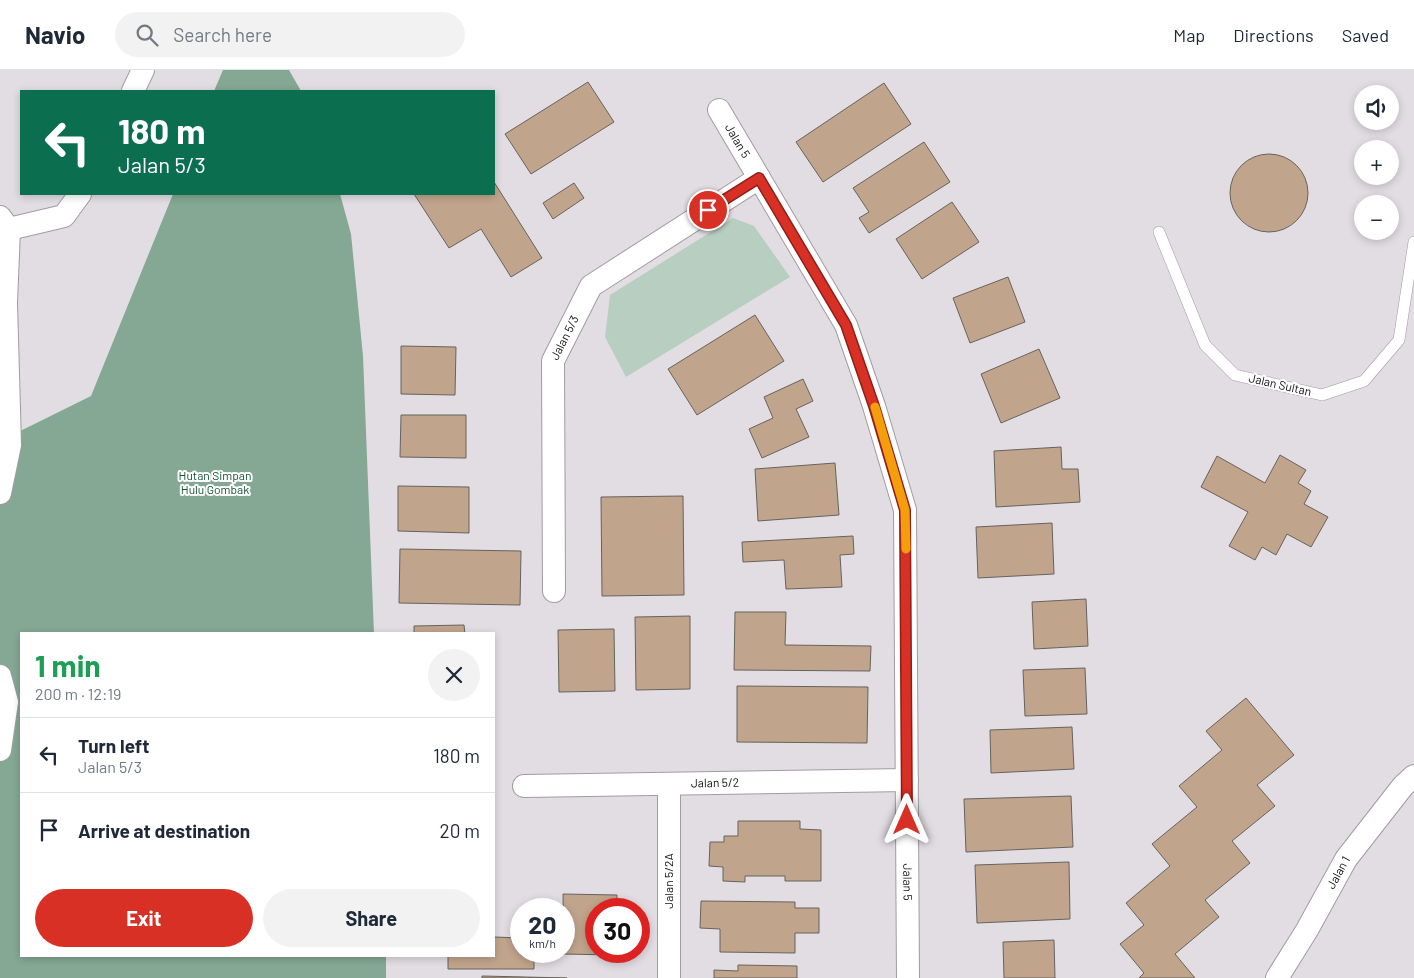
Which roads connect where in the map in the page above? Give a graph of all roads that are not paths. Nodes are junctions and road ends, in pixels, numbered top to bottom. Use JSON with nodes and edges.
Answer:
{"nodes":[{"id":1,"x":143,"y":70,"type":"edge"},
{"id":2,"x":133,"y":90,"type":"edge"},
{"id":3,"x":719,"y":110,"type":"dead end"},
{"id":4,"x":759,"y":178,"type":"junction"},
{"id":5,"x":79,"y":195,"type":"edge"},
{"id":6,"x":5,"y":223,"type":"edge"},
{"id":7,"x":1159,"y":232,"type":"dead end"},
{"id":8,"x":1414,"y":242,"type":"edge"},
{"id":9,"x":0,"y":493,"type":"edge"},
{"id":10,"x":554,"y":591,"type":"dead end"},
{"id":11,"x":0,"y":676,"type":"edge"},
{"id":12,"x":0,"y":750,"type":"edge"},
{"id":13,"x":1414,"y":776,"type":"edge"},
{"id":14,"x":907,"y":780,"type":"junction"},
{"id":15,"x":669,"y":784,"type":"junction"},
{"id":16,"x":524,"y":786,"type":"dead end"},
{"id":17,"x":669,"y":978,"type":"edge"},
{"id":18,"x":908,"y":978,"type":"edge"},
{"id":19,"x":1276,"y":978,"type":"edge"}],
"edges":[{"from":1,"to":2,"type":"street"},
{"from":3,"to":4,"type":"street","name":"Jalan 5"},
{"from":4,"to":10,"type":"street","name":"Jalan 5/3"},
{"from":4,"to":14,"type":"street","name":"Jalan 5"},
{"from":5,"to":6,"type":"street"},
{"from":6,"to":9,"type":"street"},
{"from":7,"to":8,"type":"lane","name":"Jalan Sultan"},
{"from":11,"to":12,"type":"street"},
{"from":13,"to":19,"type":"street","name":"Jalan 1"},
{"from":14,"to":15,"type":"street","name":"Jalan 5/2"},
{"from":14,"to":18,"type":"street","name":"Jalan 5"},
{"from":15,"to":16,"type":"street","name":"Jalan 5/2"},
{"from":15,"to":17,"type":"street","name":"Jalan 5/2A"}]}
